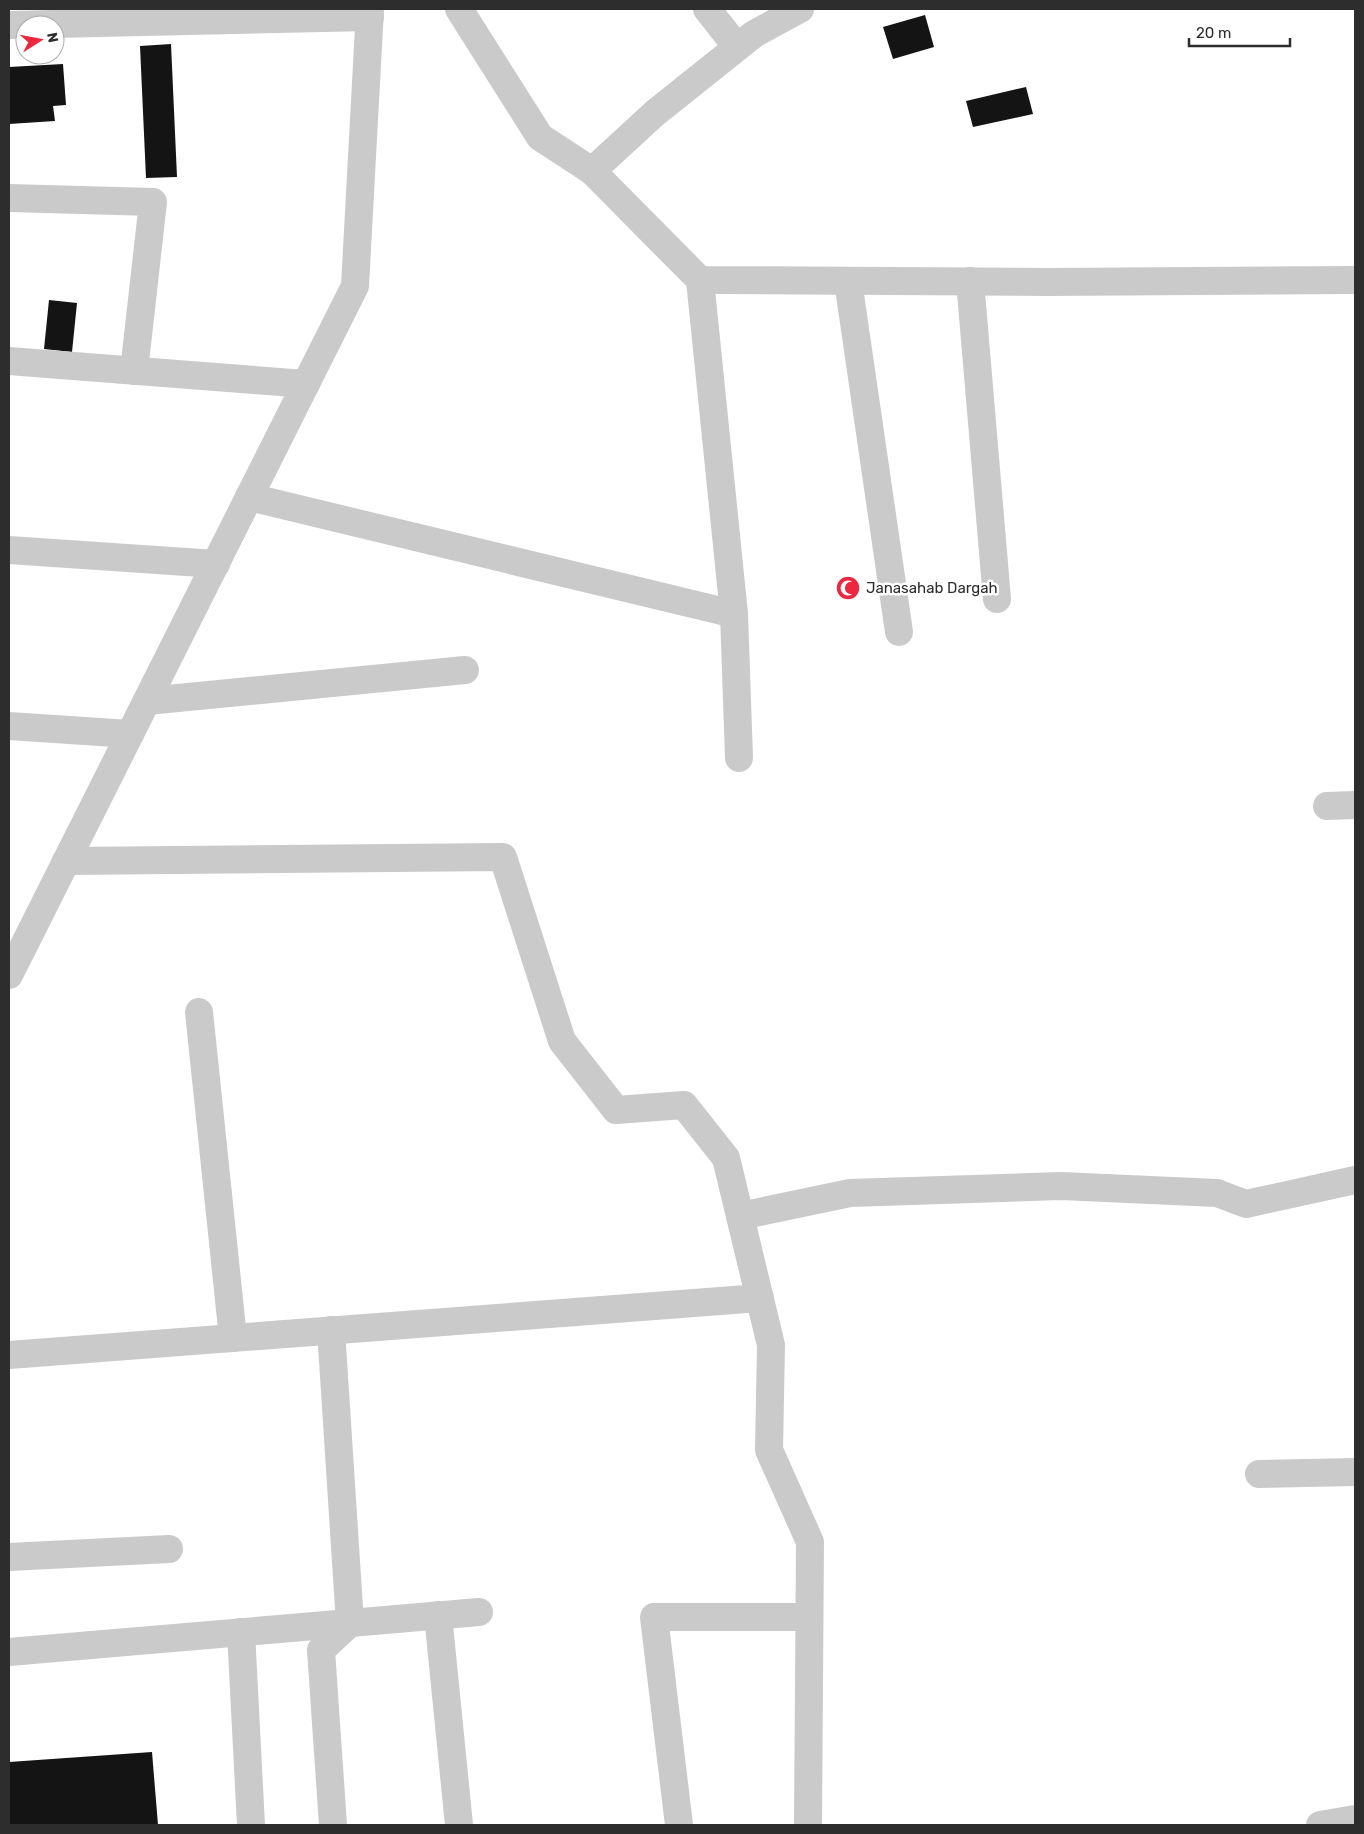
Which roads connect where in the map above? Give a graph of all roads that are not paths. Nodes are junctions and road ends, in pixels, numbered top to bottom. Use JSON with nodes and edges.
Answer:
{"nodes":[{"id":1,"x":459,"y":9,"type":"edge"},
{"id":2,"x":708,"y":9,"type":"edge"},
{"id":3,"x":800,"y":9,"type":"edge"},
{"id":4,"x":370,"y":13,"type":"edge"},
{"id":5,"x":9,"y":25,"type":"edge"},
{"id":6,"x":737,"y":47,"type":"junction"},
{"id":7,"x":592,"y":171,"type":"junction"},
{"id":8,"x":9,"y":198,"type":"edge"},
{"id":9,"x":700,"y":280,"type":"junction"},
{"id":10,"x":1355,"y":280,"type":"edge"},
{"id":11,"x":848,"y":281,"type":"junction"},
{"id":12,"x":970,"y":281,"type":"junction"},
{"id":13,"x":9,"y":361,"type":"edge"},
{"id":14,"x":134,"y":371,"type":"junction"},
{"id":15,"x":306,"y":384,"type":"junction"},
{"id":16,"x":250,"y":497,"type":"junction"},
{"id":17,"x":9,"y":550,"type":"edge"},
{"id":18,"x":216,"y":564,"type":"junction"},
{"id":19,"x":997,"y":599,"type":"dead end"},
{"id":20,"x":734,"y":614,"type":"junction"},
{"id":21,"x":899,"y":632,"type":"dead end"},
{"id":22,"x":464,"y":670,"type":"dead end"},
{"id":23,"x":147,"y":701,"type":"junction"},
{"id":24,"x":9,"y":726,"type":"edge"},
{"id":25,"x":130,"y":734,"type":"junction"},
{"id":26,"x":739,"y":758,"type":"dead end"},
{"id":27,"x":1355,"y":805,"type":"edge"},
{"id":28,"x":1326,"y":806,"type":"dead end"},
{"id":29,"x":66,"y":861,"type":"junction"},
{"id":30,"x":9,"y":976,"type":"edge"},
{"id":31,"x":199,"y":1012,"type":"dead end"},
{"id":32,"x":1355,"y":1180,"type":"edge"},
{"id":33,"x":740,"y":1216,"type":"junction"},
{"id":34,"x":760,"y":1298,"type":"junction"},
{"id":35,"x":332,"y":1330,"type":"junction"},
{"id":36,"x":233,"y":1338,"type":"junction"},
{"id":37,"x":9,"y":1354,"type":"edge"},
{"id":38,"x":1355,"y":1472,"type":"edge"},
{"id":39,"x":1259,"y":1474,"type":"dead end"},
{"id":40,"x":168,"y":1549,"type":"dead end"},
{"id":41,"x":9,"y":1556,"type":"edge"},
{"id":42,"x":479,"y":1612,"type":"dead end"},
{"id":43,"x":438,"y":1615,"type":"junction"},
{"id":44,"x":808,"y":1617,"type":"junction"},
{"id":45,"x":350,"y":1623,"type":"junction"},
{"id":46,"x":241,"y":1632,"type":"junction"},
{"id":47,"x":9,"y":1652,"type":"edge"},
{"id":48,"x":1355,"y":1819,"type":"edge"},
{"id":49,"x":251,"y":1825,"type":"edge"},
{"id":50,"x":333,"y":1825,"type":"edge"},
{"id":51,"x":459,"y":1825,"type":"edge"},
{"id":52,"x":679,"y":1825,"type":"edge"},
{"id":53,"x":808,"y":1825,"type":"edge"},
{"id":54,"x":1320,"y":1825,"type":"edge"}],
"edges":[{"from":1,"to":7,"type":"street"},
{"from":2,"to":6,"type":"street"},
{"from":3,"to":6,"type":"street"},
{"from":4,"to":5,"type":"street"},
{"from":4,"to":15,"type":"street"},
{"from":6,"to":7,"type":"street"},
{"from":7,"to":9,"type":"street"},
{"from":8,"to":14,"type":"street"},
{"from":9,"to":11,"type":"street"},
{"from":9,"to":20,"type":"street"},
{"from":10,"to":12,"type":"street"},
{"from":11,"to":12,"type":"street"},
{"from":11,"to":21,"type":"street"},
{"from":12,"to":19,"type":"street"},
{"from":13,"to":14,"type":"street"},
{"from":14,"to":15,"type":"street"},
{"from":15,"to":16,"type":"street"},
{"from":16,"to":18,"type":"street"},
{"from":16,"to":20,"type":"street"},
{"from":17,"to":18,"type":"street"},
{"from":18,"to":23,"type":"street"},
{"from":20,"to":26,"type":"street"},
{"from":22,"to":23,"type":"street"},
{"from":23,"to":25,"type":"street"},
{"from":24,"to":25,"type":"street"},
{"from":25,"to":29,"type":"street"},
{"from":27,"to":28,"type":"street"},
{"from":29,"to":30,"type":"street"},
{"from":29,"to":33,"type":"street"},
{"from":31,"to":36,"type":"street"},
{"from":32,"to":33,"type":"street"},
{"from":33,"to":34,"type":"street"},
{"from":34,"to":35,"type":"street"},
{"from":34,"to":44,"type":"street"},
{"from":35,"to":36,"type":"street"},
{"from":35,"to":45,"type":"street"},
{"from":36,"to":37,"type":"street"},
{"from":38,"to":39,"type":"street"},
{"from":40,"to":41,"type":"street"},
{"from":42,"to":43,"type":"street"},
{"from":43,"to":45,"type":"street"},
{"from":43,"to":51,"type":"street"},
{"from":44,"to":52,"type":"street"},
{"from":44,"to":53,"type":"street"},
{"from":45,"to":46,"type":"street"},
{"from":45,"to":50,"type":"street"},
{"from":46,"to":47,"type":"street"},
{"from":46,"to":49,"type":"street"},
{"from":48,"to":54,"type":"street"}]}
